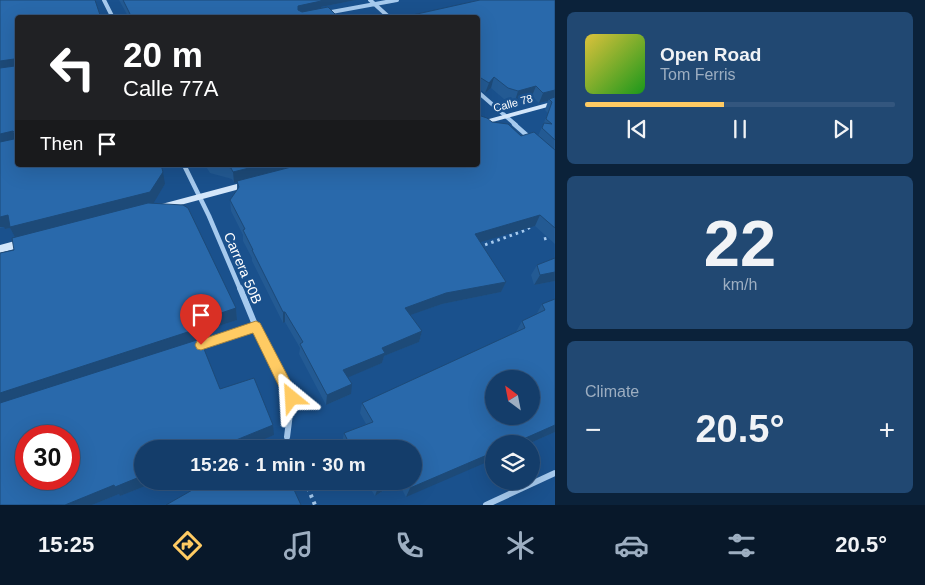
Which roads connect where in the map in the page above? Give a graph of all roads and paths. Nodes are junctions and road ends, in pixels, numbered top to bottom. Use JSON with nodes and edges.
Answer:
{"nodes":[{"id":1,"x":104,"y":0,"type":"edge"},
{"id":2,"x":108,"y":0,"type":"edge"},
{"id":3,"x":370,"y":0,"type":"edge"},
{"id":4,"x":397,"y":0,"type":"edge"},
{"id":5,"x":374,"y":4,"type":"junction"},
{"id":6,"x":319,"y":14,"type":"edge"},
{"id":7,"x":112,"y":15,"type":"edge"},
{"id":8,"x":387,"y":15,"type":"edge"},
{"id":9,"x":480,"y":94,"type":"edge"},
{"id":10,"x":555,"y":103,"type":"edge"},
{"id":11,"x":506,"y":116,"type":"junction"},
{"id":12,"x":480,"y":123,"type":"edge"},
{"id":13,"x":534,"y":141,"type":"edge"},
{"id":14,"x":185,"y":167,"type":"edge"},
{"id":15,"x":256,"y":182,"type":"edge"},
{"id":16,"x":200,"y":197,"type":"junction"},
{"id":17,"x":152,"y":210,"type":"edge"},
{"id":18,"x":539,"y":221,"type":"edge"},
{"id":19,"x":555,"y":236,"type":"edge"},
{"id":20,"x":38,"y":239,"type":"edge"},
{"id":21,"x":544,"y":239,"type":"dead end"},
{"id":22,"x":0,"y":249,"type":"edge"},
{"id":23,"x":474,"y":249,"type":"edge"},
{"id":24,"x":256,"y":327,"type":"junction"},
{"id":25,"x":190,"y":349,"type":"edge"},
{"id":26,"x":287,"y":437,"type":"dead end"},
{"id":27,"x":555,"y":473,"type":"edge"},
{"id":28,"x":309,"y":490,"type":"edge"},
{"id":29,"x":315,"y":505,"type":"edge"},
{"id":30,"x":486,"y":505,"type":"edge"}],
"edges":[{"from":1,"to":2,"type":"street"},
{"from":1,"to":7,"type":"street"},
{"from":3,"to":5,"type":"street"},
{"from":4,"to":5,"type":"street"},
{"from":5,"to":6,"type":"street"},
{"from":5,"to":8,"type":"street"},
{"from":9,"to":11,"type":"street"},
{"from":10,"to":11,"type":"street","name":"Calle 78"},
{"from":11,"to":12,"type":"street","name":"Calle 78"},
{"from":11,"to":13,"type":"street"},
{"from":14,"to":16,"type":"street","name":"Carrera 50B"},
{"from":15,"to":16,"type":"street"},
{"from":16,"to":17,"type":"street"},
{"from":16,"to":24,"type":"street","name":"Carrera 50B"},
{"from":18,"to":23,"type":"path"},
{"from":19,"to":21,"type":"path"},
{"from":20,"to":22,"type":"street"},
{"from":24,"to":25,"type":"street"},
{"from":24,"to":26,"type":"street","name":"Carrera 50B"},
{"from":27,"to":30,"type":"street"},
{"from":28,"to":29,"type":"path"}]}
